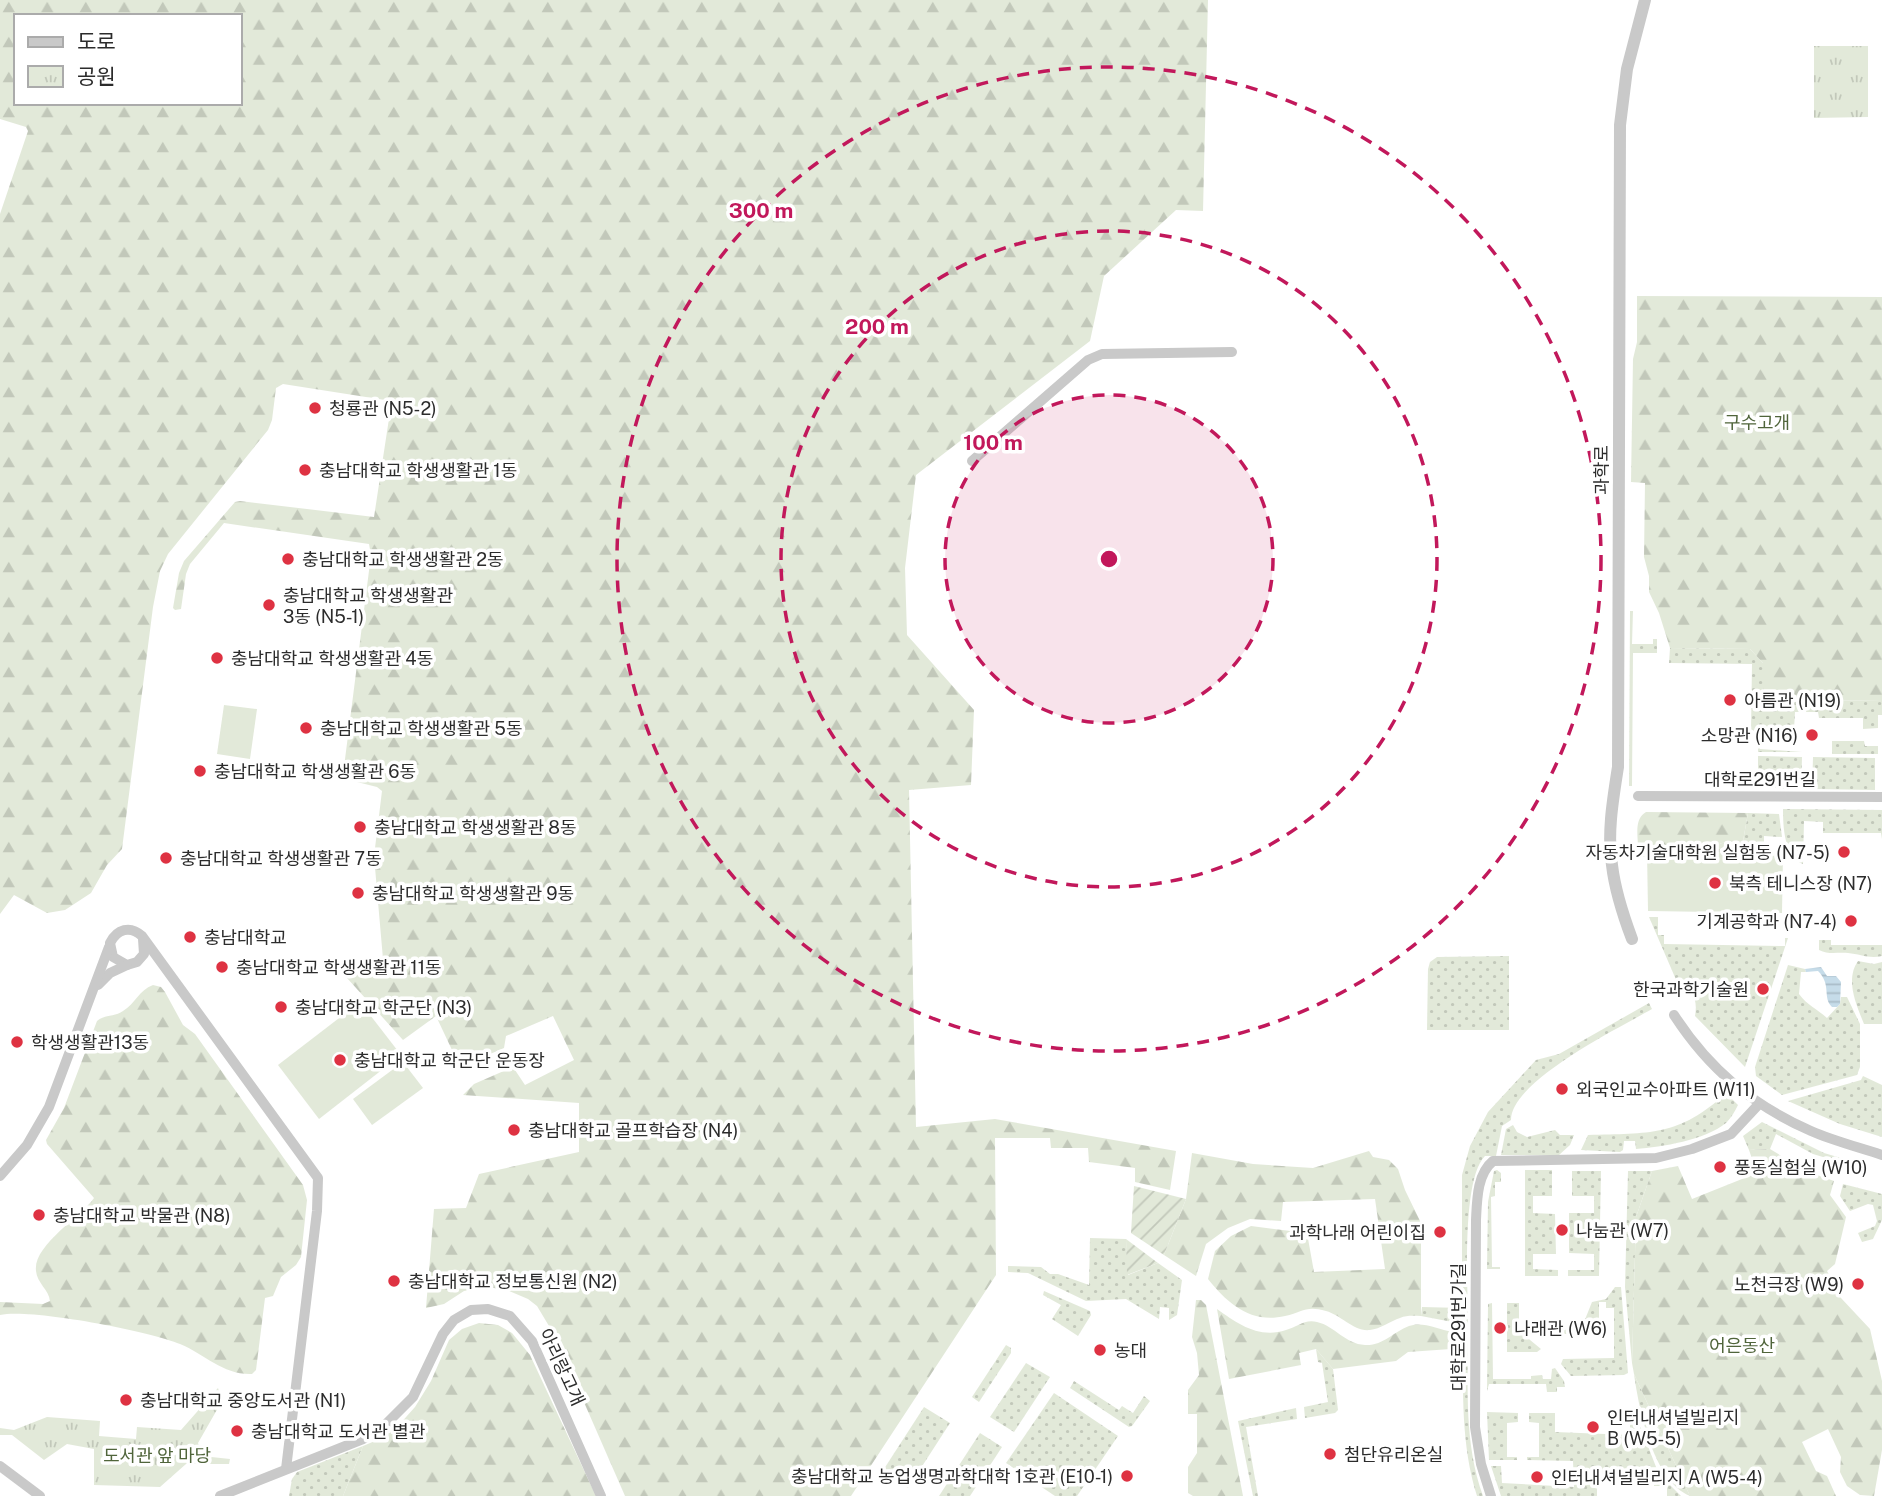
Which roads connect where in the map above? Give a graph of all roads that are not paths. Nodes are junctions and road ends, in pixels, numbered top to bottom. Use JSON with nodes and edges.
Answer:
{"nodes":[{"id":1,"x":1645,"y":0,"type":"edge"},
{"id":2,"x":1232,"y":352,"type":"dead end"},
{"id":3,"x":972,"y":461,"type":"dead end"},
{"id":4,"x":1638,"y":796,"type":"dead end"},
{"id":5,"x":1882,"y":797,"type":"edge"},
{"id":6,"x":143,"y":939,"type":"junction"},
{"id":7,"x":1632,"y":939,"type":"dead end"},
{"id":8,"x":110,"y":943,"type":"junction"},
{"id":9,"x":131,"y":964,"type":"junction"},
{"id":10,"x":165,"y":969,"type":"junction"},
{"id":11,"x":92,"y":993,"type":"junction"},
{"id":12,"x":1674,"y":1015,"type":"dead end"},
{"id":13,"x":1759,"y":1104,"type":"junction"},
{"id":14,"x":1882,"y":1154,"type":"edge"},
{"id":15,"x":0,"y":1176,"type":"edge"},
{"id":16,"x":0,"y":1466,"type":"edge"},
{"id":17,"x":286,"y":1469,"type":"junction"},
{"id":18,"x":40,"y":1496,"type":"edge"},
{"id":19,"x":219,"y":1496,"type":"edge"},
{"id":20,"x":601,"y":1496,"type":"edge"},
{"id":21,"x":1490,"y":1496,"type":"edge"}],
"edges":[{"from":1,"to":7,"type":"street","name":"과학로"},
{"from":2,"to":3,"type":"street"},
{"from":4,"to":5,"type":"street","name":"대학로291번길"},
{"from":6,"to":8,"type":"street"},
{"from":6,"to":9,"type":"street"},
{"from":6,"to":10,"type":"street"},
{"from":8,"to":9,"type":"street"},
{"from":8,"to":11,"type":"street"},
{"from":9,"to":10,"type":"street"},
{"from":9,"to":11,"type":"street"},
{"from":10,"to":17,"type":"street"},
{"from":11,"to":15,"type":"street"},
{"from":12,"to":13,"type":"street"},
{"from":13,"to":14,"type":"street"},
{"from":13,"to":21,"type":"street","name":"대학로291번가길"},
{"from":16,"to":18,"type":"street"},
{"from":17,"to":19,"type":"street","name":"아리랑고개"},
{"from":17,"to":20,"type":"street","name":"아리랑고개"}]}
